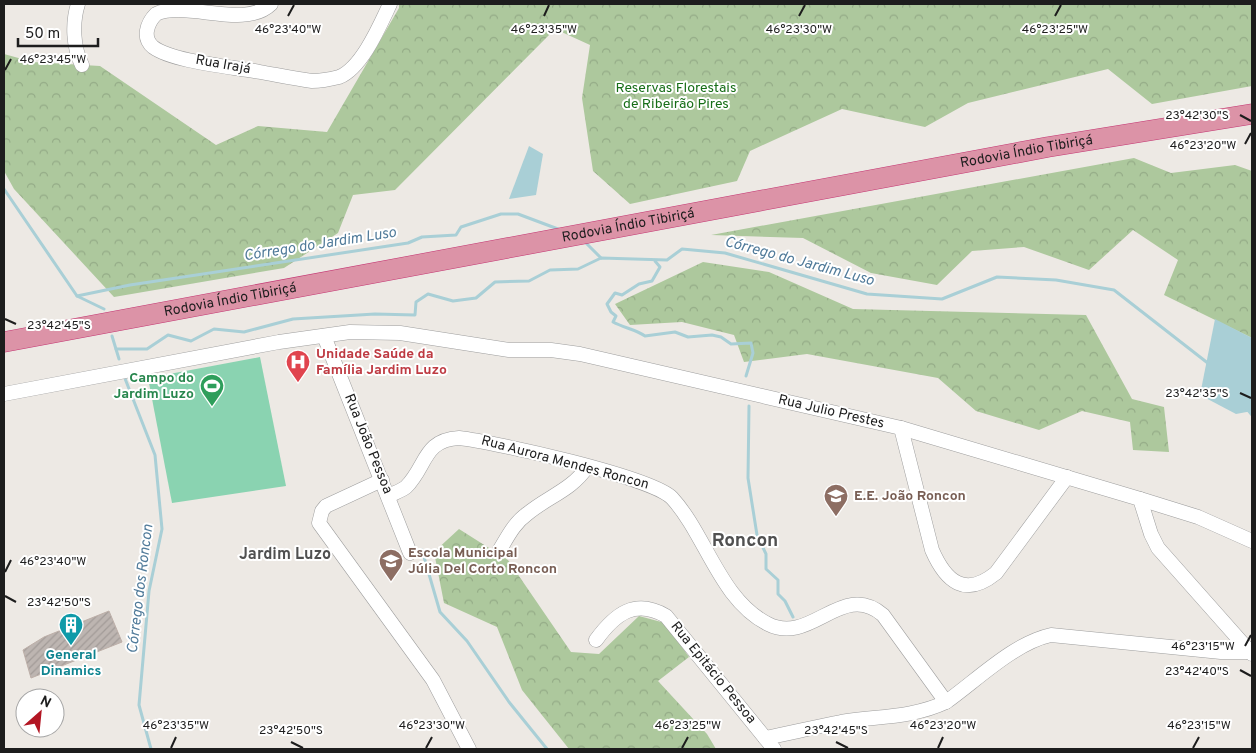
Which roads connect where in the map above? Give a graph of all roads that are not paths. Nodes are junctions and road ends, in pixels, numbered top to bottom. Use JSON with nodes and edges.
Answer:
{"nodes":[{"id":1,"x":78,"y":4,"type":"edge"},
{"id":2,"x":271,"y":4,"type":"edge"},
{"id":3,"x":390,"y":4,"type":"edge"},
{"id":4,"x":82,"y":65,"type":"dead end"},
{"id":5,"x":1252,"y":114,"type":"edge"},
{"id":6,"x":324,"y":336,"type":"junction"},
{"id":7,"x":4,"y":342,"type":"edge"},
{"id":8,"x":4,"y":394,"type":"edge"},
{"id":9,"x":901,"y":428,"type":"junction"},
{"id":10,"x":587,"y":467,"type":"junction"},
{"id":11,"x":1067,"y":477,"type":"junction"},
{"id":12,"x":382,"y":480,"type":"junction"},
{"id":13,"x":388,"y":496,"type":"junction"},
{"id":14,"x":1140,"y":500,"type":"junction"},
{"id":15,"x":1252,"y":542,"type":"edge"},
{"id":16,"x":499,"y":551,"type":"dead end"},
{"id":17,"x":410,"y":553,"type":"dead end"},
{"id":18,"x":596,"y":640,"type":"dead end"},
{"id":19,"x":1251,"y":653,"type":"edge"},
{"id":20,"x":946,"y":702,"type":"junction"},
{"id":21,"x":765,"y":738,"type":"junction"},
{"id":22,"x":469,"y":749,"type":"edge"},
{"id":23,"x":774,"y":749,"type":"edge"}],
"edges":[{"from":1,"to":4,"type":"street"},
{"from":2,"to":3,"type":"street","name":"Rua Irajá"},
{"from":5,"to":7,"type":"highway","name":"Rodovia Índio Tibiriçá"},
{"from":6,"to":8,"type":"street","name":"Rua Julio Prestes"},
{"from":6,"to":9,"type":"street","name":"Rua Julio Prestes"},
{"from":6,"to":12,"type":"street","name":"Rua João Pessoa"},
{"from":9,"to":11,"type":"street","name":"Rua Julio Prestes"},
{"from":9,"to":11,"type":"street"},
{"from":10,"to":13,"type":"street","name":"Rua Aurora Mendes Roncon"},
{"from":10,"to":16,"type":"street"},
{"from":10,"to":20,"type":"street","name":"Rua Aurora Mendes Roncon"},
{"from":11,"to":14,"type":"street","name":"Rua Julio Prestes"},
{"from":12,"to":13,"type":"street","name":"Rua João Pessoa"},
{"from":12,"to":22,"type":"street"},
{"from":13,"to":17,"type":"street","name":"Rua João Pessoa"},
{"from":14,"to":15,"type":"street","name":"Rua Julio Prestes"},
{"from":14,"to":19,"type":"street"},
{"from":18,"to":21,"type":"street","name":"Rua Epitácio Pessoa"},
{"from":19,"to":20,"type":"street"},
{"from":20,"to":21,"type":"street"},
{"from":21,"to":23,"type":"street","name":"Rua Epitácio Pessoa"}]}
